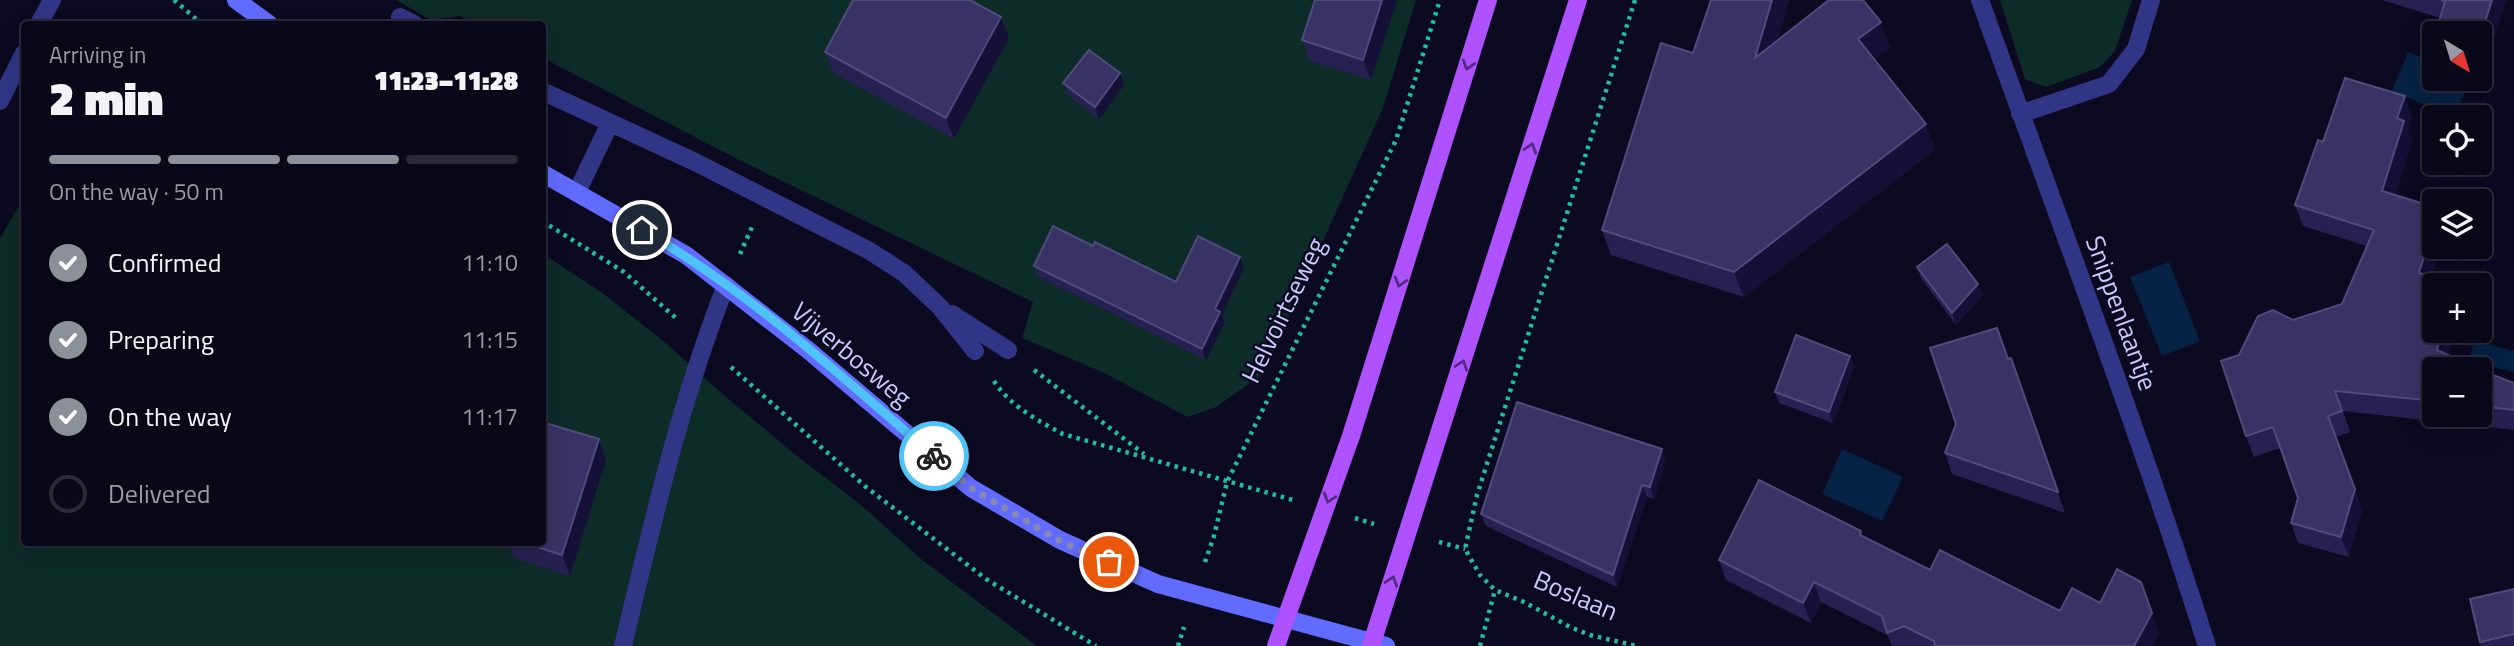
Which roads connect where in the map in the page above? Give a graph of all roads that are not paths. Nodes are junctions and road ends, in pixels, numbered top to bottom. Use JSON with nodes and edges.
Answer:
{"nodes":[{"id":1,"x":52,"y":0,"type":"edge"},
{"id":2,"x":236,"y":0,"type":"edge"},
{"id":3,"x":1488,"y":0,"type":"edge"},
{"id":4,"x":1578,"y":0,"type":"edge"},
{"id":5,"x":1980,"y":0,"type":"edge"},
{"id":6,"x":2151,"y":0,"type":"edge"},
{"id":7,"x":41,"y":21,"type":"edge"},
{"id":8,"x":264,"y":21,"type":"edge"},
{"id":9,"x":21,"y":59,"type":"edge"},
{"id":10,"x":546,"y":93,"type":"edge"},
{"id":11,"x":0,"y":101,"type":"edge"},
{"id":12,"x":2020,"y":114,"type":"junction"},
{"id":13,"x":610,"y":123,"type":"junction"},
{"id":14,"x":546,"y":175,"type":"edge"},
{"id":15,"x":577,"y":192,"type":"junction"},
{"id":16,"x":726,"y":285,"type":"junction"},
{"id":17,"x":940,"y":307,"type":"junction"},
{"id":18,"x":1008,"y":350,"type":"road end"},
{"id":19,"x":975,"y":351,"type":"road end"},
{"id":20,"x":1285,"y":620,"type":"junction"},
{"id":21,"x":1376,"y":644,"type":"edge"},
{"id":22,"x":623,"y":646,"type":"edge"},
{"id":23,"x":1276,"y":646,"type":"edge"},
{"id":24,"x":2207,"y":646,"type":"edge"}],
"edges":[{"from":1,"to":7,"type":"street"},
{"from":2,"to":8,"type":"main road"},
{"from":3,"to":20,"type":"main road","one_way":true},
{"from":21,"to":4,"type":"main road","one_way":true},
{"from":5,"to":12,"type":"street","name":"Snippenlaantje"},
{"from":6,"to":12,"type":"street"},
{"from":9,"to":11,"type":"street"},
{"from":10,"to":13,"type":"street"},
{"from":12,"to":24,"type":"street","name":"Snippenlaantje"},
{"from":13,"to":15,"type":"street"},
{"from":13,"to":17,"type":"street"},
{"from":14,"to":15,"type":"main road","name":"Vijverbosweg"},
{"from":15,"to":16,"type":"main road","name":"Vijverbosweg"},
{"from":16,"to":20,"type":"main road","name":"Vijverbosweg"},
{"from":16,"to":22,"type":"street"},
{"from":17,"to":18,"type":"street"},
{"from":17,"to":19,"type":"street"},
{"from":20,"to":21,"type":"main road"},
{"from":20,"to":23,"type":"main road"}]}
